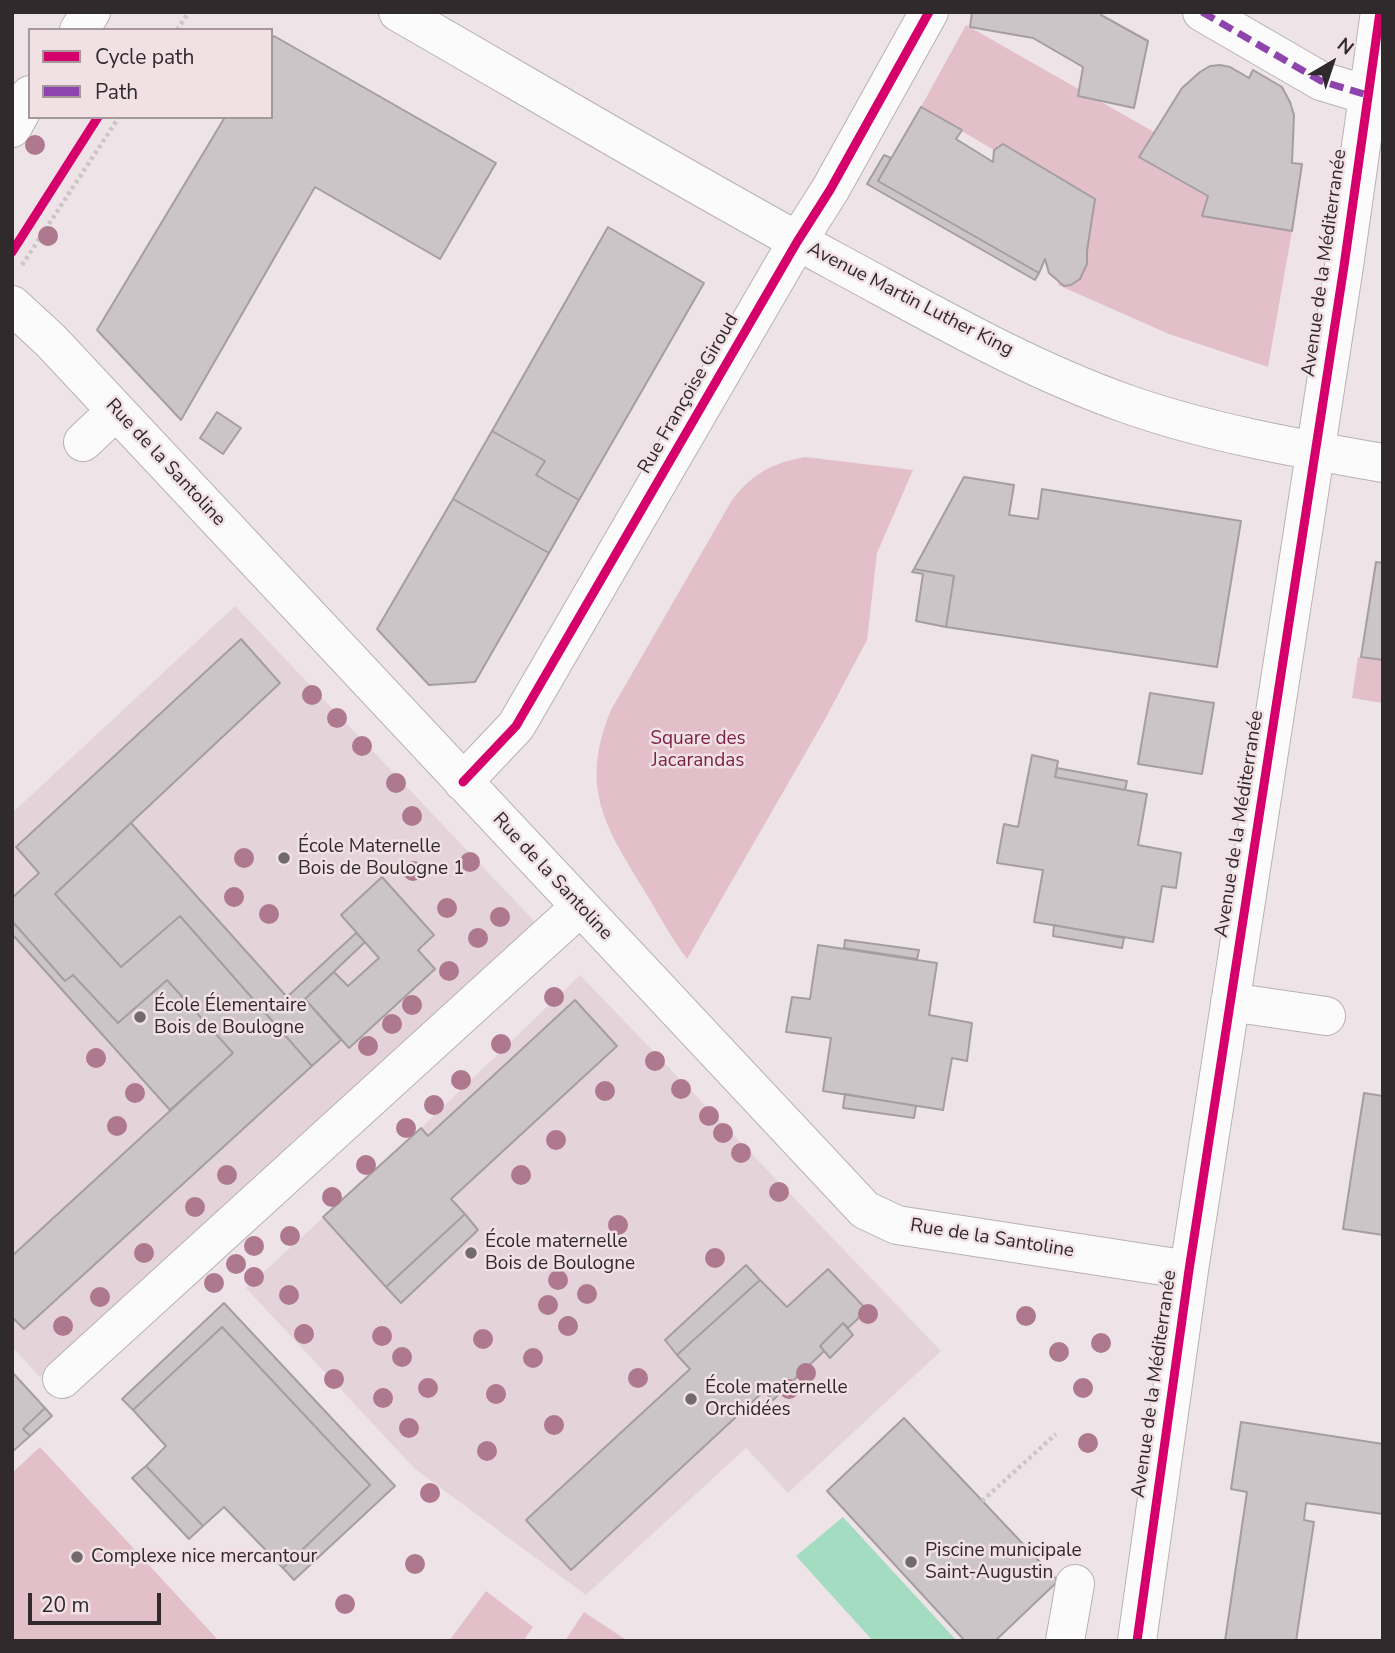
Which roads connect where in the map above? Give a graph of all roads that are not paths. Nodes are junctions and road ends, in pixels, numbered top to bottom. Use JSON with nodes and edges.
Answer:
{"nodes":[{"id":1,"x":72,"y":12,"type":"edge"},
{"id":2,"x":91,"y":12,"type":"edge"},
{"id":3,"x":398,"y":12,"type":"edge"},
{"id":4,"x":929,"y":12,"type":"edge"},
{"id":5,"x":1202,"y":12,"type":"edge"},
{"id":6,"x":1380,"y":12,"type":"edge"},
{"id":7,"x":64,"y":28,"type":"edge"},
{"id":8,"x":80,"y":28,"type":"edge"},
{"id":9,"x":1367,"y":95,"type":"junction"},
{"id":10,"x":28,"y":99,"type":"edge"},
{"id":11,"x":28,"y":108,"type":"edge"},
{"id":12,"x":12,"y":130,"type":"edge"},
{"id":13,"x":797,"y":242,"type":"junction"},
{"id":14,"x":16,"y":286,"type":"edge"},
{"id":15,"x":116,"y":411,"type":"junction"},
{"id":16,"x":83,"y":442,"type":"dead end"},
{"id":17,"x":1314,"y":451,"type":"junction"},
{"id":18,"x":1383,"y":463,"type":"edge"},
{"id":19,"x":463,"y":782,"type":"junction"},
{"id":20,"x":580,"y":907,"type":"junction"},
{"id":21,"x":1230,"y":1002,"type":"junction"},
{"id":22,"x":1326,"y":1016,"type":"dead end"},
{"id":23,"x":1189,"y":1270,"type":"junction"},
{"id":24,"x":62,"y":1379,"type":"dead end"},
{"id":25,"x":1075,"y":1584,"type":"dead end"},
{"id":26,"x":1065,"y":1641,"type":"edge"},
{"id":27,"x":1137,"y":1641,"type":"edge"}],
"edges":[{"from":1,"to":7,"type":"street"},
{"from":2,"to":8,"type":"street"},
{"from":3,"to":13,"type":"street","name":"Avenue Martin Luther King"},
{"from":4,"to":13,"type":"street","name":"Rue Françoise Giroud"},
{"from":5,"to":9,"type":"street"},
{"from":6,"to":9,"type":"street","name":"Avenue de la Méditerranée"},
{"from":9,"to":17,"type":"street","name":"Avenue de la Méditerranée"},
{"from":10,"to":12,"type":"street"},
{"from":11,"to":12,"type":"street"},
{"from":13,"to":17,"type":"street","name":"Avenue Martin Luther King"},
{"from":13,"to":19,"type":"street","name":"Rue Françoise Giroud"},
{"from":14,"to":15,"type":"street","name":"Rue de la Santoline"},
{"from":15,"to":16,"type":"street"},
{"from":15,"to":19,"type":"street","name":"Rue de la Santoline"},
{"from":17,"to":18,"type":"street","name":"Avenue Martin Luther King"},
{"from":17,"to":21,"type":"street","name":"Avenue de la Méditerranée"},
{"from":19,"to":20,"type":"street","name":"Rue de la Santoline"},
{"from":20,"to":23,"type":"street","name":"Rue de la Santoline"},
{"from":20,"to":24,"type":"street"},
{"from":21,"to":22,"type":"street"},
{"from":21,"to":23,"type":"street","name":"Avenue de la Méditerranée"},
{"from":23,"to":27,"type":"street","name":"Avenue de la Méditerranée"},
{"from":25,"to":26,"type":"street"}]}
